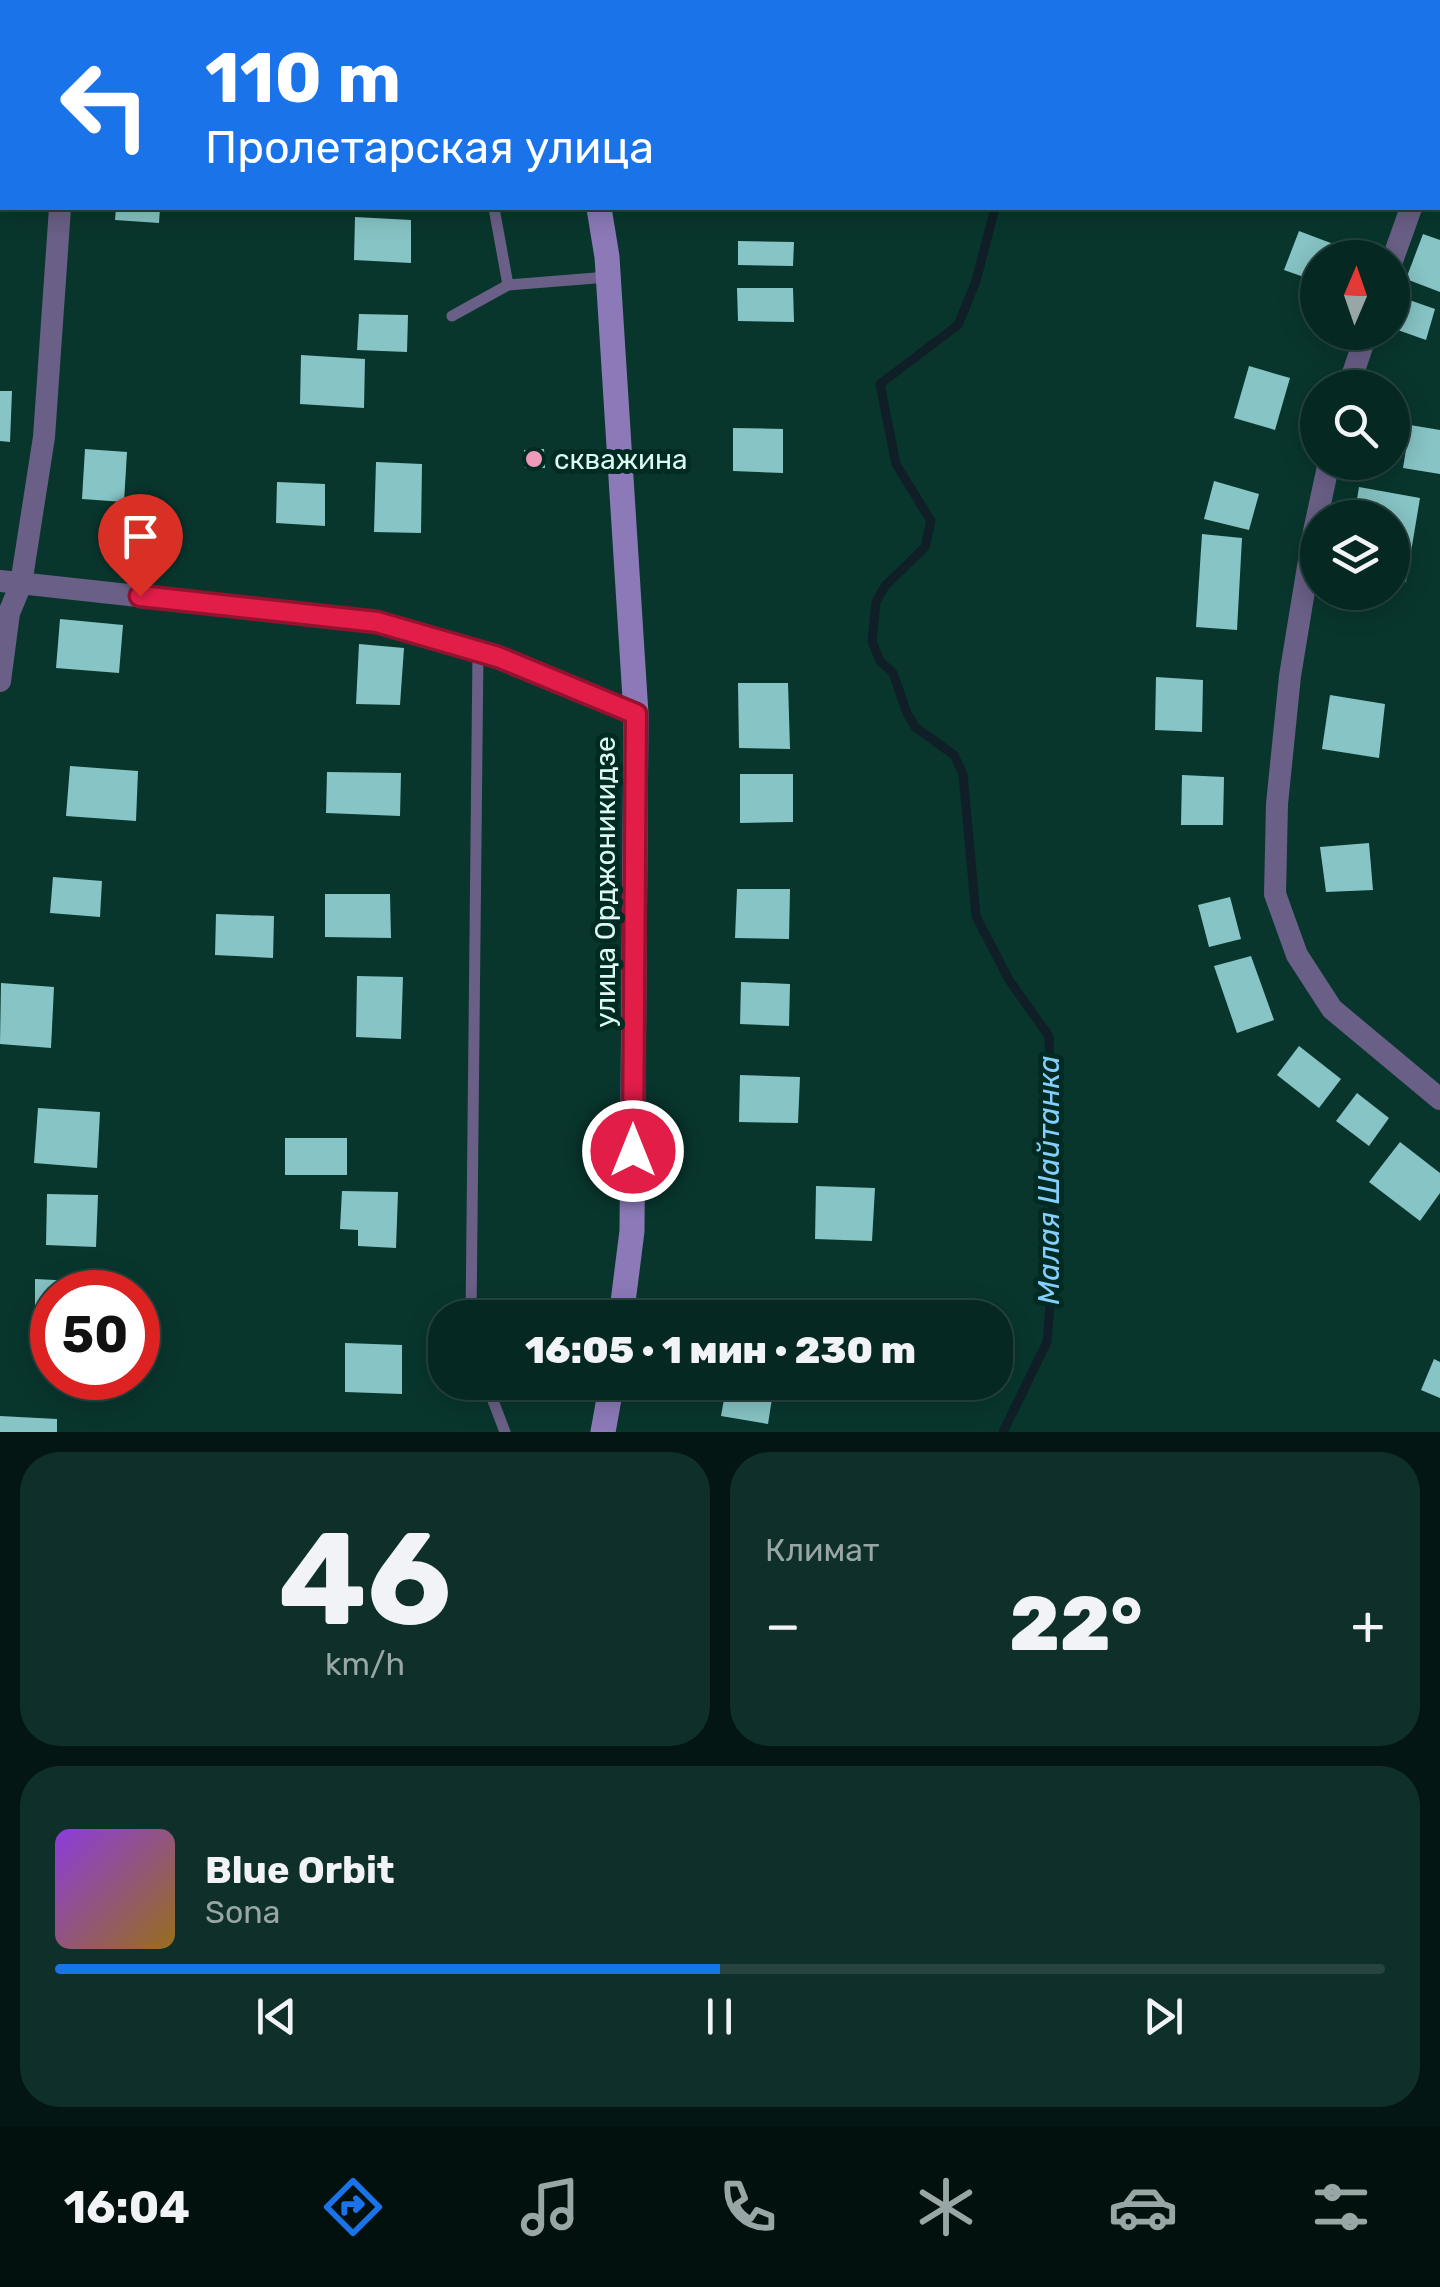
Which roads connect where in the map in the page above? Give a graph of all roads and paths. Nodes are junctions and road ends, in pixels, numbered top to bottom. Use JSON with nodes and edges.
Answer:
{"nodes":[{"id":1,"x":60,"y":210,"type":"edge"},
{"id":2,"x":494,"y":210,"type":"edge"},
{"id":3,"x":599,"y":210,"type":"edge"},
{"id":4,"x":1410,"y":210,"type":"edge"},
{"id":5,"x":1400,"y":240,"type":"edge"},
{"id":6,"x":608,"y":277,"type":"junction"},
{"id":7,"x":508,"y":286,"type":"junction"},
{"id":8,"x":452,"y":316,"type":"dead end"},
{"id":9,"x":1325,"y":480,"type":"edge"},
{"id":10,"x":10,"y":582,"type":"edge"},
{"id":11,"x":478,"y":650,"type":"junction"},
{"id":12,"x":0,"y":682,"type":"edge"},
{"id":13,"x":636,"y":714,"type":"junction"},
{"id":14,"x":1440,"y":1099,"type":"edge"},
{"id":15,"x":471,"y":1300,"type":"edge"},
{"id":16,"x":623,"y":1300,"type":"edge"},
{"id":17,"x":493,"y":1400,"type":"edge"},
{"id":18,"x":609,"y":1400,"type":"edge"},
{"id":19,"x":505,"y":1432,"type":"edge"},
{"id":20,"x":603,"y":1432,"type":"edge"}],
"edges":[{"from":1,"to":10,"type":"street"},
{"from":2,"to":7,"type":"lane"},
{"from":3,"to":6,"type":"main road","name":"улица Орджоникидзе"},
{"from":4,"to":5,"type":"street"},
{"from":6,"to":7,"type":"lane"},
{"from":6,"to":13,"type":"main road","name":"улица Орджоникидзе"},
{"from":7,"to":8,"type":"lane"},
{"from":9,"to":14,"type":"street"},
{"from":10,"to":11,"type":"street"},
{"from":10,"to":12,"type":"street"},
{"from":11,"to":13,"type":"street"},
{"from":11,"to":15,"type":"lane"},
{"from":13,"to":16,"type":"main road","name":"улица Орджоникидзе"},
{"from":17,"to":19,"type":"lane"},
{"from":18,"to":20,"type":"main road"}]}
